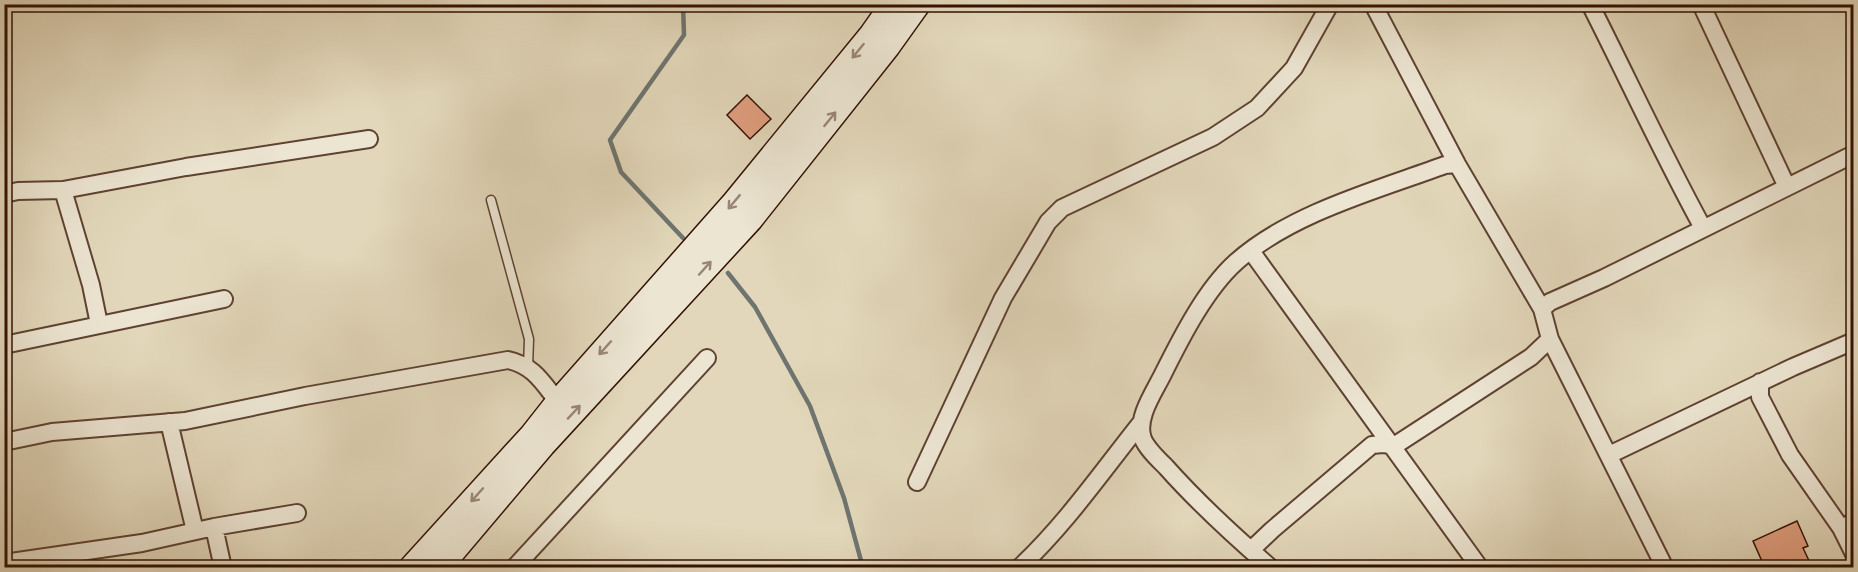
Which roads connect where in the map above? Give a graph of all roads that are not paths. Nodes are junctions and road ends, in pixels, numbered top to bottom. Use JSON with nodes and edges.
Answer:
{"nodes":[{"id":1,"x":893,"y":4,"type":"edge"},
{"id":2,"x":918,"y":4,"type":"edge"},
{"id":3,"x":1330,"y":4,"type":"edge"},
{"id":4,"x":1373,"y":4,"type":"edge"},
{"id":5,"x":1590,"y":4,"type":"edge"},
{"id":6,"x":1701,"y":4,"type":"edge"},
{"id":7,"x":369,"y":139,"type":"dead end"},
{"id":8,"x":1854,"y":154,"type":"edge"},
{"id":9,"x":1457,"y":164,"type":"junction"},
{"id":10,"x":1787,"y":187,"type":"junction"},
{"id":11,"x":63,"y":190,"type":"junction"},
{"id":12,"x":4,"y":194,"type":"edge"},
{"id":13,"x":491,"y":200,"type":"dead end"},
{"id":14,"x":1703,"y":228,"type":"junction"},
{"id":15,"x":1251,"y":251,"type":"junction"},
{"id":16,"x":224,"y":299,"type":"dead end"},
{"id":17,"x":1542,"y":309,"type":"junction"},
{"id":18,"x":99,"y":324,"type":"junction"},
{"id":19,"x":1550,"y":339,"type":"junction"},
{"id":20,"x":1854,"y":341,"type":"edge"},
{"id":21,"x":4,"y":345,"type":"edge"},
{"id":22,"x":707,"y":358,"type":"dead end"},
{"id":23,"x":528,"y":367,"type":"junction"},
{"id":24,"x":1761,"y":382,"type":"junction"},
{"id":25,"x":558,"y":402,"type":"junction"},
{"id":26,"x":169,"y":422,"type":"junction"},
{"id":27,"x":1140,"y":424,"type":"junction"},
{"id":28,"x":4,"y":442,"type":"edge"},
{"id":29,"x":1394,"y":446,"type":"junction"},
{"id":30,"x":1609,"y":455,"type":"junction"},
{"id":31,"x":917,"y":482,"type":"dead end"},
{"id":32,"x":297,"y":513,"type":"dead end"},
{"id":33,"x":1847,"y":525,"type":"edge"},
{"id":34,"x":214,"y":527,"type":"junction"},
{"id":35,"x":195,"y":531,"type":"junction"},
{"id":36,"x":1251,"y":550,"type":"junction"},
{"id":37,"x":1854,"y":554,"type":"edge"},
{"id":38,"x":4,"y":563,"type":"edge"},
{"id":39,"x":224,"y":567,"type":"edge"},
{"id":40,"x":411,"y":567,"type":"edge"},
{"id":41,"x":439,"y":567,"type":"edge"},
{"id":42,"x":514,"y":567,"type":"edge"},
{"id":43,"x":1019,"y":567,"type":"edge"},
{"id":44,"x":1271,"y":567,"type":"edge"},
{"id":45,"x":1480,"y":567,"type":"edge"},
{"id":46,"x":1665,"y":567,"type":"edge"}],
"edges":[{"from":1,"to":25,"type":"street","one_way":true},
{"from":41,"to":2,"type":"street","one_way":true},
{"from":3,"to":31,"type":"street"},
{"from":4,"to":9,"type":"street"},
{"from":5,"to":14,"type":"street"},
{"from":6,"to":10,"type":"street"},
{"from":7,"to":11,"type":"street"},
{"from":8,"to":10,"type":"street"},
{"from":9,"to":15,"type":"street"},
{"from":9,"to":17,"type":"street"},
{"from":10,"to":14,"type":"street"},
{"from":11,"to":12,"type":"street"},
{"from":11,"to":18,"type":"street"},
{"from":13,"to":23,"type":"lane"},
{"from":14,"to":17,"type":"street"},
{"from":15,"to":27,"type":"street"},
{"from":15,"to":29,"type":"street"},
{"from":16,"to":18,"type":"street"},
{"from":17,"to":19,"type":"street"},
{"from":18,"to":21,"type":"street"},
{"from":19,"to":29,"type":"street"},
{"from":19,"to":30,"type":"street"},
{"from":20,"to":24,"type":"street"},
{"from":22,"to":42,"type":"street"},
{"from":23,"to":25,"type":"street"},
{"from":23,"to":26,"type":"street"},
{"from":24,"to":30,"type":"street"},
{"from":24,"to":33,"type":"street"},
{"from":25,"to":40,"type":"street","one_way":true},
{"from":26,"to":28,"type":"street"},
{"from":26,"to":35,"type":"street"},
{"from":27,"to":36,"type":"street"},
{"from":27,"to":43,"type":"street"},
{"from":29,"to":36,"type":"street"},
{"from":29,"to":45,"type":"street"},
{"from":30,"to":46,"type":"street"},
{"from":32,"to":34,"type":"street"},
{"from":33,"to":37,"type":"street"},
{"from":34,"to":35,"type":"street"},
{"from":34,"to":39,"type":"street"},
{"from":35,"to":38,"type":"street"},
{"from":36,"to":44,"type":"street"}]}
